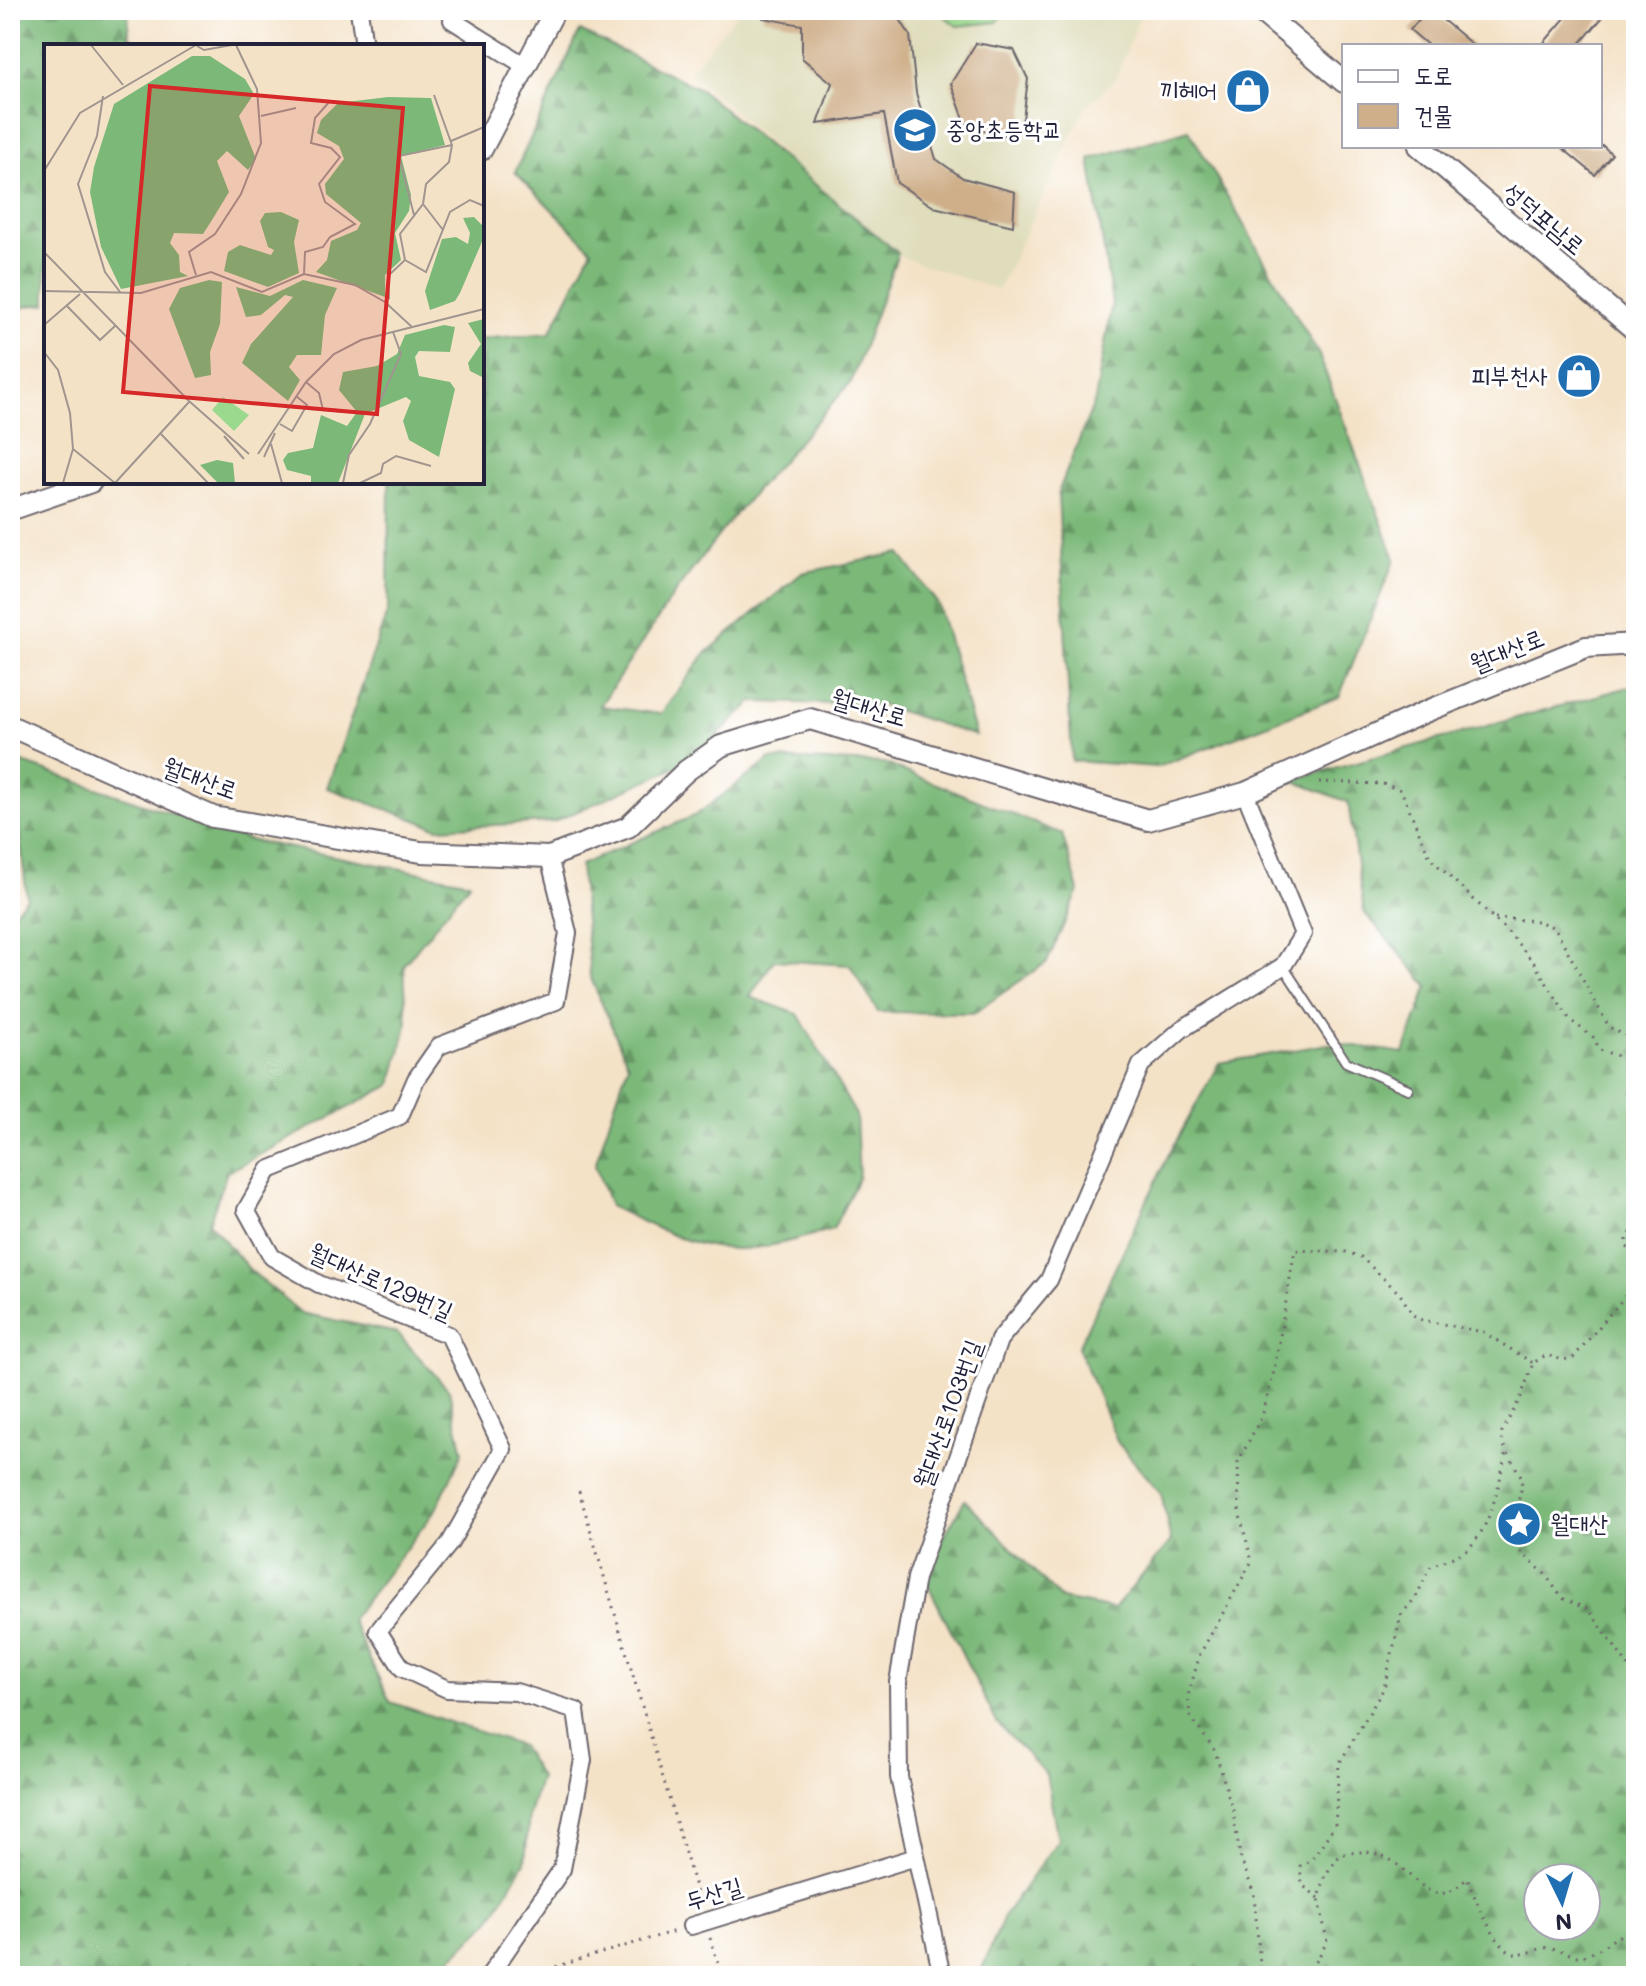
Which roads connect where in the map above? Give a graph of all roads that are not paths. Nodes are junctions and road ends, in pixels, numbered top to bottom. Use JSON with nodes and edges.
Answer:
{"nodes":[{"id":1,"x":359,"y":10,"type":"edge"},
{"id":2,"x":457,"y":10,"type":"edge"},
{"id":3,"x":555,"y":10,"type":"edge"},
{"id":4,"x":1259,"y":10,"type":"edge"},
{"id":5,"x":364,"y":44,"type":"edge"},
{"id":6,"x":527,"y":67,"type":"junction"},
{"id":7,"x":1342,"y":80,"type":"edge"},
{"id":8,"x":484,"y":145,"type":"edge"},
{"id":9,"x":1421,"y":148,"type":"edge"},
{"id":10,"x":1634,"y":326,"type":"edge"},
{"id":11,"x":85,"y":484,"type":"edge"},
{"id":12,"x":10,"y":510,"type":"edge"},
{"id":13,"x":1636,"y":644,"type":"edge"},
{"id":14,"x":11,"y":728,"type":"edge"},
{"id":15,"x":1245,"y":793,"type":"junction"},
{"id":16,"x":549,"y":857,"type":"junction"},
{"id":17,"x":1283,"y":966,"type":"junction"},
{"id":18,"x":1408,"y":1089,"type":"dead end"},
{"id":19,"x":916,"y":1857,"type":"junction"},
{"id":20,"x":698,"y":1924,"type":"road end"},
{"id":21,"x":489,"y":1976,"type":"edge"},
{"id":22,"x":942,"y":1976,"type":"edge"}],
"edges":[{"from":1,"to":5,"type":"street"},
{"from":2,"to":6,"type":"street"},
{"from":3,"to":6,"type":"street"},
{"from":4,"to":7,"type":"street"},
{"from":6,"to":8,"type":"street"},
{"from":9,"to":10,"type":"street","name":"성덕포남로"},
{"from":11,"to":12,"type":"street"},
{"from":13,"to":15,"type":"street","name":"월대산로"},
{"from":14,"to":16,"type":"street","name":"월대산로"},
{"from":15,"to":16,"type":"street","name":"월대산로"},
{"from":15,"to":17,"type":"street","name":"월대산로103번길"},
{"from":16,"to":21,"type":"street","name":"월대산로129번길"},
{"from":17,"to":18,"type":"lane"},
{"from":17,"to":19,"type":"street","name":"월대산로103번길"},
{"from":19,"to":20,"type":"street","name":"두산길"},
{"from":19,"to":22,"type":"street","name":"월대산로103번길"}]}
